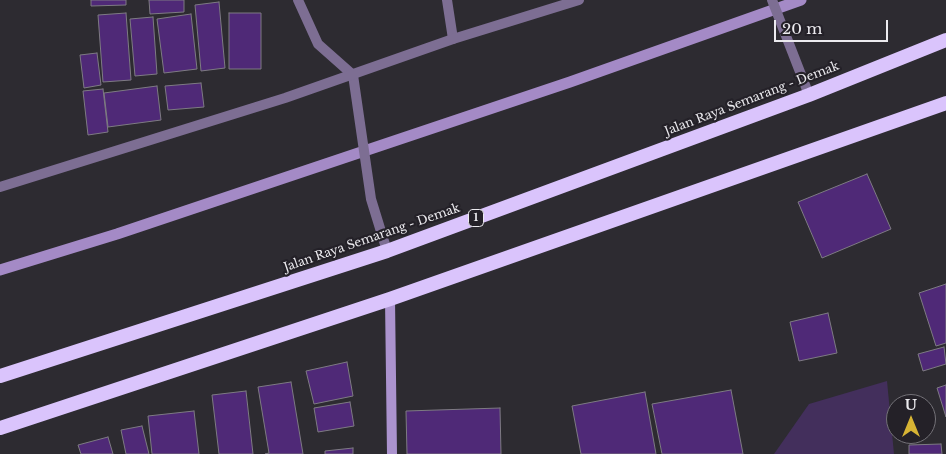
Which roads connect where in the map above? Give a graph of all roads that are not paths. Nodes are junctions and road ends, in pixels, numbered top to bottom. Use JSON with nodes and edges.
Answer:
{"nodes":[{"id":1,"x":298,"y":0,"type":"edge"},
{"id":2,"x":447,"y":0,"type":"edge"},
{"id":3,"x":578,"y":0,"type":"edge"},
{"id":4,"x":772,"y":0,"type":"edge"},
{"id":5,"x":452,"y":39,"type":"junction"},
{"id":6,"x":946,"y":40,"type":"edge"},
{"id":7,"x":354,"y":74,"type":"junction"},
{"id":8,"x":809,"y":95,"type":"junction"},
{"id":9,"x":946,"y":103,"type":"edge"},
{"id":10,"x":0,"y":187,"type":"edge"},
{"id":11,"x":387,"y":251,"type":"junction"},
{"id":12,"x":390,"y":299,"type":"junction"},
{"id":13,"x":0,"y":376,"type":"edge"},
{"id":14,"x":0,"y":428,"type":"edge"},
{"id":15,"x":392,"y":454,"type":"edge"}],
"edges":[{"from":1,"to":7,"type":"street"},
{"from":2,"to":5,"type":"street"},
{"from":3,"to":5,"type":"street"},
{"from":4,"to":8,"type":"street"},
{"from":5,"to":7,"type":"street"},
{"from":6,"to":8,"type":"highway","name":"Jalan Raya Semarang - Demak","number":"1"},
{"from":7,"to":10,"type":"street"},
{"from":7,"to":11,"type":"street"},
{"from":8,"to":11,"type":"highway","name":"Jalan Raya Semarang - Demak","number":"1"},
{"from":9,"to":12,"type":"highway"},
{"from":11,"to":13,"type":"highway","name":"Jalan Raya Semarang - Demak","number":"1"},
{"from":12,"to":14,"type":"highway"},
{"from":12,"to":15,"type":"main road"}]}
